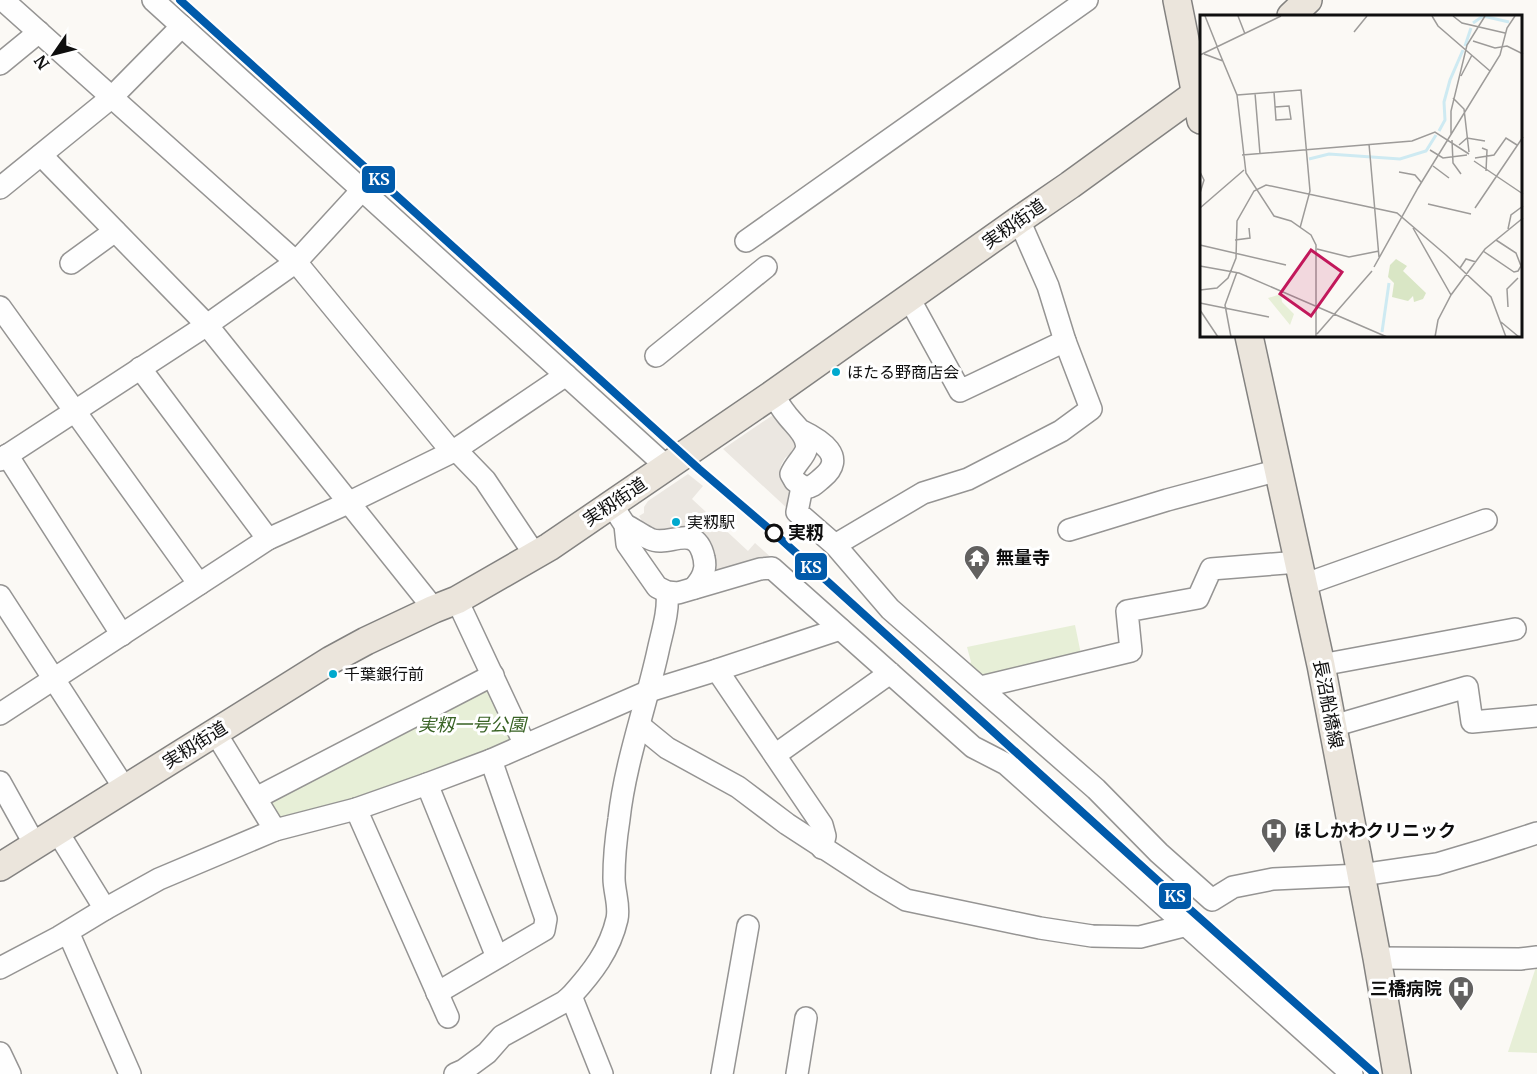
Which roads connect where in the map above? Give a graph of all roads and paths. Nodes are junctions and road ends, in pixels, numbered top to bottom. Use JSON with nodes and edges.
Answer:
{"nodes":[{"id":1,"x":3,"y":0,"type":"edge"},
{"id":2,"x":153,"y":0,"type":"edge"},
{"id":3,"x":1087,"y":0,"type":"edge"},
{"id":4,"x":1177,"y":0,"type":"edge"},
{"id":5,"x":1308,"y":0,"type":"edge"},
{"id":6,"x":1292,"y":15,"type":"edge"},
{"id":7,"x":182,"y":26,"type":"junction"},
{"id":8,"x":39,"y":32,"type":"junction"},
{"id":9,"x":0,"y":64,"type":"edge"},
{"id":10,"x":112,"y":97,"type":"junction"},
{"id":11,"x":1199,"y":102,"type":"edge"},
{"id":12,"x":41,"y":155,"type":"junction"},
{"id":13,"x":0,"y":188,"type":"edge"},
{"id":14,"x":362,"y":190,"type":"junction"},
{"id":15,"x":1018,"y":220,"type":"junction"},
{"id":16,"x":115,"y":231,"type":"junction"},
{"id":17,"x":746,"y":241,"type":"dead end"},
{"id":18,"x":296,"y":262,"type":"junction"},
{"id":19,"x":71,"y":263,"type":"dead end"},
{"id":20,"x":766,"y":267,"type":"dead end"},
{"id":21,"x":909,"y":298,"type":"junction"},
{"id":22,"x":0,"y":307,"type":"edge"},
{"id":23,"x":207,"y":325,"type":"junction"},
{"id":24,"x":1249,"y":338,"type":"edge"},
{"id":25,"x":1065,"y":341,"type":"junction"},
{"id":26,"x":656,"y":356,"type":"dead end"},
{"id":27,"x":140,"y":368,"type":"junction"},
{"id":28,"x":566,"y":375,"type":"junction"},
{"id":29,"x":773,"y":394,"type":"junction"},
{"id":30,"x":75,"y":411,"type":"junction"},
{"id":31,"x":800,"y":430,"type":"junction"},
{"id":32,"x":454,"y":451,"type":"junction"},
{"id":33,"x":3,"y":458,"type":"edge"},
{"id":34,"x":667,"y":467,"type":"junction"},
{"id":35,"x":1279,"y":470,"type":"junction"},
{"id":36,"x":802,"y":487,"type":"junction"},
{"id":37,"x":348,"y":503,"type":"junction"},
{"id":38,"x":619,"y":515,"type":"junction"},
{"id":39,"x":1486,"y":520,"type":"dead end"},
{"id":40,"x":1070,"y":530,"type":"dead end"},
{"id":41,"x":268,"y":539,"type":"junction"},
{"id":42,"x":835,"y":546,"type":"junction"},
{"id":43,"x":535,"y":555,"type":"junction"},
{"id":44,"x":1301,"y":573,"type":"junction"},
{"id":45,"x":199,"y":584,"type":"junction"},
{"id":46,"x":694,"y":588,"type":"junction"},
{"id":47,"x":667,"y":592,"type":"junction"},
{"id":48,"x":0,"y":596,"type":"edge"},
{"id":49,"x":446,"y":604,"type":"junction"},
{"id":50,"x":1515,"y":628,"type":"dead end"},
{"id":51,"x":840,"y":629,"type":"junction"},
{"id":52,"x":122,"y":635,"type":"junction"},
{"id":53,"x":1321,"y":664,"type":"junction"},
{"id":54,"x":717,"y":670,"type":"junction"},
{"id":55,"x":890,"y":673,"type":"junction"},
{"id":56,"x":493,"y":675,"type":"junction"},
{"id":57,"x":53,"y":680,"type":"junction"},
{"id":58,"x":981,"y":687,"type":"junction"},
{"id":59,"x":649,"y":691,"type":"junction"},
{"id":60,"x":0,"y":714,"type":"edge"},
{"id":61,"x":1537,"y":716,"type":"edge"},
{"id":62,"x":640,"y":726,"type":"junction"},
{"id":63,"x":1333,"y":726,"type":"junction"},
{"id":64,"x":215,"y":732,"type":"junction"},
{"id":65,"x":525,"y":745,"type":"junction"},
{"id":66,"x":775,"y":756,"type":"junction"},
{"id":67,"x":491,"y":760,"type":"junction"},
{"id":68,"x":0,"y":782,"type":"edge"},
{"id":69,"x":427,"y":784,"type":"junction"},
{"id":70,"x":125,"y":789,"type":"junction"},
{"id":71,"x":256,"y":798,"type":"junction"},
{"id":72,"x":356,"y":809,"type":"junction"},
{"id":73,"x":275,"y":830,"type":"junction"},
{"id":74,"x":1537,"y":833,"type":"edge"},
{"id":75,"x":46,"y":838,"type":"junction"},
{"id":76,"x":822,"y":848,"type":"junction"},
{"id":77,"x":0,"y":867,"type":"edge"},
{"id":78,"x":1361,"y":875,"type":"junction"},
{"id":79,"x":105,"y":909,"type":"junction"},
{"id":80,"x":1187,"y":925,"type":"junction"},
{"id":81,"x":748,"y":926,"type":"dead end"},
{"id":82,"x":68,"y":932,"type":"junction"},
{"id":83,"x":497,"y":957,"type":"junction"},
{"id":84,"x":1537,"y":957,"type":"edge"},
{"id":85,"x":1377,"y":958,"type":"junction"},
{"id":86,"x":0,"y":968,"type":"edge"},
{"id":87,"x":437,"y":993,"type":"junction"},
{"id":88,"x":571,"y":996,"type":"junction"},
{"id":89,"x":448,"y":1017,"type":"dead end"},
{"id":90,"x":806,"y":1018,"type":"dead end"},
{"id":91,"x":0,"y":1053,"type":"edge"},
{"id":92,"x":10,"y":1074,"type":"edge"},
{"id":93,"x":130,"y":1074,"type":"edge"},
{"id":94,"x":455,"y":1074,"type":"edge"},
{"id":95,"x":602,"y":1074,"type":"edge"},
{"id":96,"x":722,"y":1074,"type":"edge"},
{"id":97,"x":797,"y":1074,"type":"edge"},
{"id":98,"x":1352,"y":1074,"type":"edge"},
{"id":99,"x":1398,"y":1074,"type":"edge"}],
"edges":[{"from":1,"to":8,"type":"street"},
{"from":2,"to":7,"type":"street"},
{"from":3,"to":17,"type":"street"},
{"from":4,"to":11,"type":"main road"},
{"from":5,"to":6,"type":"main road"},
{"from":7,"to":10,"type":"street"},
{"from":7,"to":14,"type":"street"},
{"from":8,"to":9,"type":"street"},
{"from":8,"to":10,"type":"street"},
{"from":10,"to":12,"type":"street"},
{"from":10,"to":18,"type":"street"},
{"from":11,"to":15,"type":"main road","name":"実籾街道"},
{"from":12,"to":13,"type":"street"},
{"from":12,"to":16,"type":"street"},
{"from":14,"to":18,"type":"street"},
{"from":14,"to":28,"type":"street"},
{"from":15,"to":21,"type":"main road","name":"実籾街道"},
{"from":15,"to":25,"type":"street"},
{"from":16,"to":19,"type":"street"},
{"from":16,"to":23,"type":"street"},
{"from":18,"to":23,"type":"street"},
{"from":18,"to":32,"type":"street"},
{"from":20,"to":26,"type":"street"},
{"from":21,"to":25,"type":"street"},
{"from":21,"to":29,"type":"main road","name":"実籾街道"},
{"from":22,"to":30,"type":"street"},
{"from":23,"to":27,"type":"street"},
{"from":23,"to":37,"type":"street"},
{"from":24,"to":35,"type":"main road","name":"長沼船橋線"},
{"from":25,"to":42,"type":"street"},
{"from":27,"to":30,"type":"street"},
{"from":27,"to":41,"type":"street"},
{"from":28,"to":32,"type":"street"},
{"from":28,"to":34,"type":"street"},
{"from":29,"to":31,"type":"street"},
{"from":29,"to":34,"type":"main road","name":"実籾街道"},
{"from":30,"to":33,"type":"street"},
{"from":30,"to":45,"type":"street"},
{"from":31,"to":36,"type":"street"},
{"from":31,"to":36,"type":"street"},
{"from":32,"to":37,"type":"street"},
{"from":32,"to":43,"type":"street"},
{"from":33,"to":52,"type":"street"},
{"from":34,"to":38,"type":"main road","name":"実籾街道"},
{"from":35,"to":40,"type":"street"},
{"from":35,"to":44,"type":"main road","name":"長沼船橋線"},
{"from":36,"to":42,"type":"street"},
{"from":37,"to":41,"type":"street"},
{"from":37,"to":49,"type":"street"},
{"from":38,"to":43,"type":"main road","name":"実籾街道"},
{"from":38,"to":46,"type":"street"},
{"from":38,"to":47,"type":"street"},
{"from":39,"to":44,"type":"street"},
{"from":41,"to":45,"type":"street"},
{"from":42,"to":58,"type":"street"},
{"from":43,"to":49,"type":"main road","name":"実籾街道"},
{"from":44,"to":53,"type":"main road","name":"長沼船橋線"},
{"from":44,"to":58,"type":"street"},
{"from":45,"to":52,"type":"street"},
{"from":46,"to":47,"type":"street"},
{"from":46,"to":51,"type":"street"},
{"from":47,"to":59,"type":"street"},
{"from":48,"to":57,"type":"street"},
{"from":49,"to":56,"type":"street"},
{"from":49,"to":64,"type":"main road","name":"実籾街道"},
{"from":50,"to":53,"type":"street"},
{"from":51,"to":54,"type":"street"},
{"from":51,"to":55,"type":"street"},
{"from":52,"to":57,"type":"street"},
{"from":53,"to":63,"type":"main road","name":"長沼船橋線"},
{"from":54,"to":59,"type":"street"},
{"from":54,"to":66,"type":"street"},
{"from":55,"to":66,"type":"street"},
{"from":55,"to":80,"type":"street"},
{"from":56,"to":65,"type":"street"},
{"from":56,"to":71,"type":"street"},
{"from":57,"to":60,"type":"street"},
{"from":57,"to":70,"type":"street"},
{"from":58,"to":78,"type":"street"},
{"from":59,"to":62,"type":"street"},
{"from":59,"to":65,"type":"street"},
{"from":61,"to":63,"type":"street"},
{"from":62,"to":76,"type":"street"},
{"from":62,"to":88,"type":"street"},
{"from":63,"to":78,"type":"main road","name":"長沼船橋線"},
{"from":64,"to":70,"type":"main road","name":"実籾街道"},
{"from":64,"to":71,"type":"street"},
{"from":65,"to":67,"type":"street"},
{"from":66,"to":76,"type":"street"},
{"from":67,"to":69,"type":"street"},
{"from":67,"to":83,"type":"street"},
{"from":68,"to":75,"type":"street"},
{"from":69,"to":72,"type":"street"},
{"from":69,"to":83,"type":"street"},
{"from":70,"to":75,"type":"main road","name":"実籾街道"},
{"from":71,"to":73,"type":"street"},
{"from":72,"to":73,"type":"street"},
{"from":72,"to":87,"type":"street"},
{"from":73,"to":79,"type":"street"},
{"from":74,"to":78,"type":"street"},
{"from":75,"to":77,"type":"main road","name":"実籾街道"},
{"from":75,"to":79,"type":"street"},
{"from":76,"to":80,"type":"street"},
{"from":78,"to":85,"type":"main road","name":"長沼船橋線"},
{"from":79,"to":82,"type":"street"},
{"from":80,"to":98,"type":"street"},
{"from":81,"to":96,"type":"street"},
{"from":82,"to":86,"type":"street"},
{"from":82,"to":93,"type":"street"},
{"from":83,"to":87,"type":"street"},
{"from":84,"to":85,"type":"street"},
{"from":85,"to":99,"type":"main road","name":"長沼船橋線"},
{"from":87,"to":89,"type":"street"},
{"from":88,"to":94,"type":"street"},
{"from":88,"to":95,"type":"street"},
{"from":90,"to":97,"type":"street"},
{"from":91,"to":92,"type":"street"}]}
